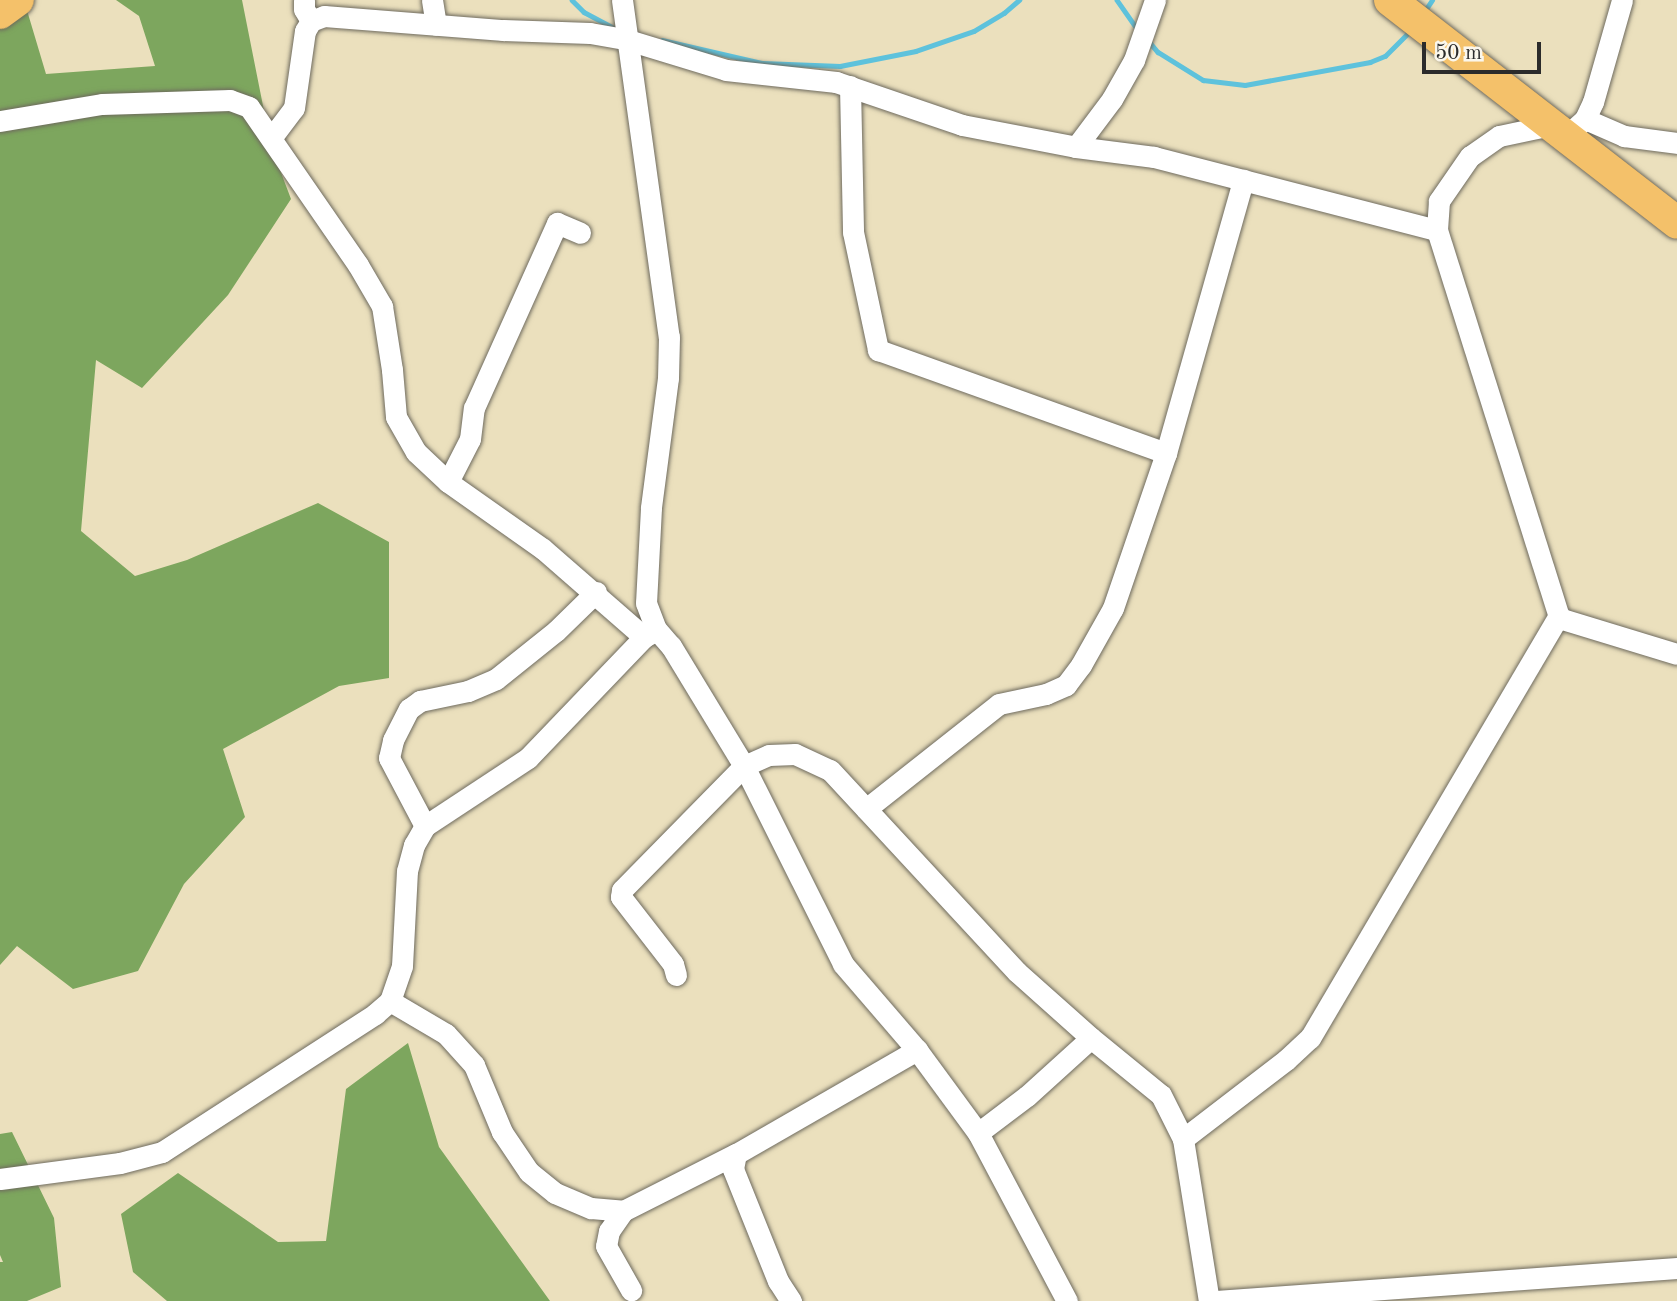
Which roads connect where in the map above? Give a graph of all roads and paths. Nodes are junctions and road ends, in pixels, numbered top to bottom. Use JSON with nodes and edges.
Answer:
{"nodes":[{"id":1,"x":18,"y":0,"type":"edge"},
{"id":2,"x":304,"y":0,"type":"edge"},
{"id":3,"x":432,"y":0,"type":"edge"},
{"id":4,"x":622,"y":0,"type":"edge"},
{"id":5,"x":1155,"y":0,"type":"edge"},
{"id":6,"x":1390,"y":0,"type":"edge"},
{"id":7,"x":1622,"y":0,"type":"edge"},
{"id":8,"x":0,"y":13,"type":"edge"},
{"id":9,"x":311,"y":21,"type":"junction"},
{"id":10,"x":436,"y":25,"type":"junction"},
{"id":11,"x":628,"y":40,"type":"junction"},
{"id":12,"x":850,"y":86,"type":"junction"},
{"id":13,"x":0,"y":121,"type":"edge"},
{"id":14,"x":1567,"y":127,"type":"junction"},
{"id":15,"x":272,"y":137,"type":"junction"},
{"id":16,"x":1677,"y":143,"type":"edge"},
{"id":17,"x":1076,"y":146,"type":"junction"},
{"id":18,"x":1243,"y":180,"type":"junction"},
{"id":19,"x":1677,"y":223,"type":"edge"},
{"id":20,"x":1437,"y":230,"type":"junction"},
{"id":21,"x":580,"y":233,"type":"dead end"},
{"id":22,"x":1166,"y":453,"type":"junction"},
{"id":23,"x":448,"y":482,"type":"junction"},
{"id":24,"x":596,"y":592,"type":"junction"},
{"id":25,"x":1559,"y":616,"type":"junction"},
{"id":26,"x":650,"y":633,"type":"junction"},
{"id":27,"x":1677,"y":654,"type":"edge"},
{"id":28,"x":744,"y":766,"type":"junction"},
{"id":29,"x":866,"y":809,"type":"junction"},
{"id":30,"x":425,"y":826,"type":"junction"},
{"id":31,"x":677,"y":975,"type":"dead end"},
{"id":32,"x":390,"y":1002,"type":"junction"},
{"id":33,"x":1091,"y":1038,"type":"junction"},
{"id":34,"x":918,"y":1050,"type":"junction"},
{"id":35,"x":978,"y":1133,"type":"junction"},
{"id":36,"x":1183,"y":1139,"type":"junction"},
{"id":37,"x":736,"y":1154,"type":"junction"},
{"id":38,"x":0,"y":1179,"type":"edge"},
{"id":39,"x":623,"y":1212,"type":"junction"},
{"id":40,"x":1677,"y":1268,"type":"edge"},
{"id":41,"x":631,"y":1290,"type":"dead end"},
{"id":42,"x":791,"y":1301,"type":"edge"},
{"id":43,"x":1067,"y":1301,"type":"edge"},
{"id":44,"x":1209,"y":1301,"type":"edge"},
{"id":45,"x":1216,"y":1301,"type":"edge"}],
"edges":[{"from":1,"to":8,"type":"highway"},
{"from":2,"to":9,"type":"street"},
{"from":3,"to":10,"type":"street"},
{"from":4,"to":11,"type":"street"},
{"from":5,"to":17,"type":"street"},
{"from":6,"to":14,"type":"highway"},
{"from":7,"to":14,"type":"street"},
{"from":9,"to":10,"type":"street"},
{"from":9,"to":15,"type":"street"},
{"from":10,"to":11,"type":"street"},
{"from":11,"to":12,"type":"street"},
{"from":11,"to":26,"type":"street"},
{"from":12,"to":17,"type":"street"},
{"from":12,"to":22,"type":"street"},
{"from":13,"to":15,"type":"street"},
{"from":14,"to":16,"type":"street"},
{"from":14,"to":19,"type":"highway"},
{"from":14,"to":20,"type":"street"},
{"from":15,"to":23,"type":"street"},
{"from":17,"to":18,"type":"street"},
{"from":18,"to":20,"type":"street"},
{"from":18,"to":22,"type":"street"},
{"from":20,"to":25,"type":"street"},
{"from":21,"to":23,"type":"street"},
{"from":22,"to":29,"type":"street"},
{"from":23,"to":24,"type":"street"},
{"from":24,"to":26,"type":"street"},
{"from":24,"to":30,"type":"street"},
{"from":25,"to":27,"type":"street"},
{"from":25,"to":36,"type":"street"},
{"from":26,"to":28,"type":"street"},
{"from":26,"to":30,"type":"street"},
{"from":28,"to":29,"type":"street"},
{"from":28,"to":31,"type":"street"},
{"from":28,"to":34,"type":"street"},
{"from":29,"to":33,"type":"street"},
{"from":30,"to":32,"type":"street"},
{"from":32,"to":38,"type":"street"},
{"from":32,"to":39,"type":"street"},
{"from":33,"to":35,"type":"street"},
{"from":33,"to":36,"type":"street"},
{"from":34,"to":35,"type":"street"},
{"from":34,"to":37,"type":"street"},
{"from":35,"to":43,"type":"street"},
{"from":36,"to":44,"type":"street"},
{"from":37,"to":39,"type":"street"},
{"from":37,"to":42,"type":"street"},
{"from":39,"to":41,"type":"street"},
{"from":40,"to":45,"type":"street"}]}
